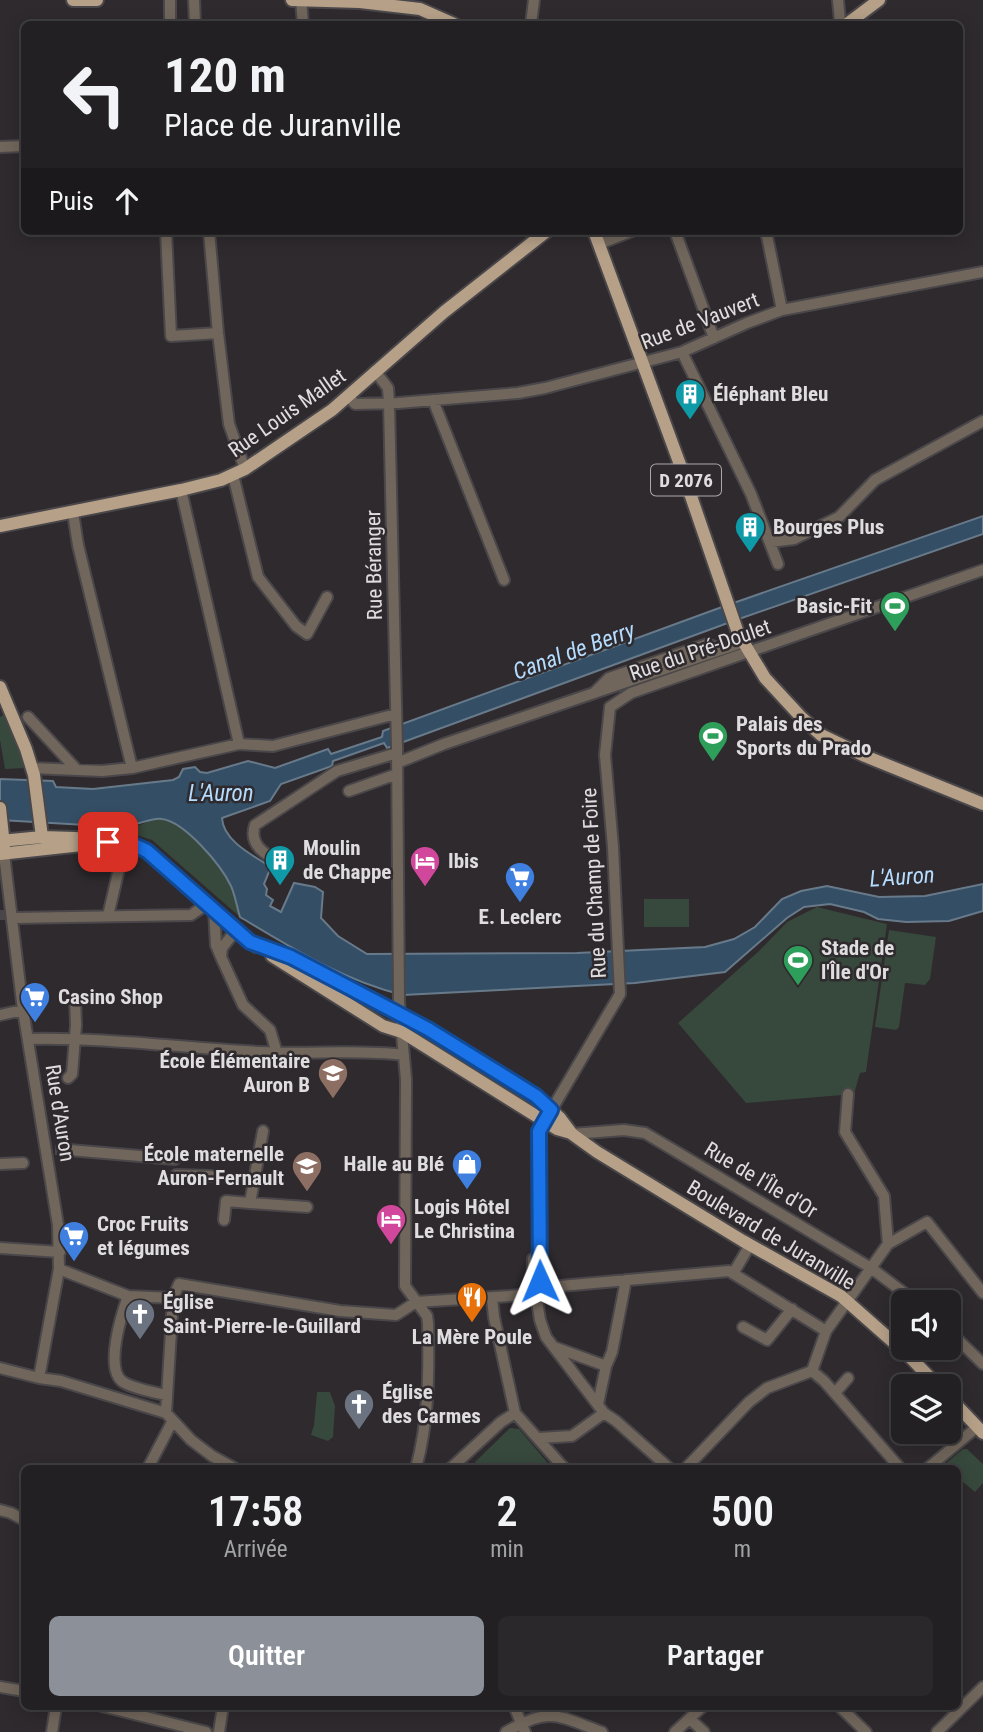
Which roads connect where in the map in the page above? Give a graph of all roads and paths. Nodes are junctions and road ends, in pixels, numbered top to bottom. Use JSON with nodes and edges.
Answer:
{"nodes":[{"id":1,"x":73,"y":0,"type":"edge"},
{"id":2,"x":97,"y":0,"type":"edge"},
{"id":3,"x":170,"y":0,"type":"edge"},
{"id":4,"x":194,"y":0,"type":"edge"},
{"id":5,"x":292,"y":0,"type":"edge"},
{"id":6,"x":301,"y":0,"type":"edge"},
{"id":7,"x":308,"y":0,"type":"edge"},
{"id":8,"x":534,"y":0,"type":"edge"},
{"id":9,"x":838,"y":0,"type":"edge"},
{"id":10,"x":879,"y":0,"type":"edge"},
{"id":11,"x":170,"y":21,"type":"edge"},
{"id":12,"x":195,"y":21,"type":"edge"},
{"id":13,"x":303,"y":21,"type":"edge"},
{"id":14,"x":447,"y":21,"type":"edge"},
{"id":15,"x":531,"y":21,"type":"edge"},
{"id":16,"x":841,"y":21,"type":"edge"},
{"id":17,"x":849,"y":21,"type":"edge"},
{"id":18,"x":21,"y":146,"type":"edge"},
{"id":19,"x":0,"y":147,"type":"edge"},
{"id":20,"x":166,"y":235,"type":"edge"},
{"id":21,"x":209,"y":235,"type":"edge"},
{"id":22,"x":542,"y":235,"type":"edge"},
{"id":23,"x":596,"y":235,"type":"edge"},
{"id":24,"x":622,"y":235,"type":"edge"},
{"id":25,"x":676,"y":235,"type":"edge"},
{"id":26,"x":767,"y":235,"type":"edge"},
{"id":27,"x":599,"y":244,"type":"junction"},
{"id":28,"x":983,"y":272,"type":"edge"},
{"id":29,"x":782,"y":310,"type":"junction"},
{"id":30,"x":218,"y":333,"type":"junction"},
{"id":31,"x":714,"y":338,"type":"junction"},
{"id":32,"x":682,"y":352,"type":"junction"},
{"id":33,"x":644,"y":364,"type":"junction"},
{"id":34,"x":375,"y":371,"type":"junction"},
{"id":35,"x":349,"y":397,"type":"junction"},
{"id":36,"x":433,"y":400,"type":"junction"},
{"id":37,"x":389,"y":403,"type":"junction"},
{"id":38,"x":983,"y":421,"type":"edge"},
{"id":39,"x":239,"y":472,"type":"junction"},
{"id":40,"x":181,"y":490,"type":"junction"},
{"id":41,"x":73,"y":513,"type":"junction"},
{"id":42,"x":0,"y":526,"type":"edge"},
{"id":43,"x":770,"y":542,"type":"junction"},
{"id":44,"x":778,"y":565,"type":"dead end"},
{"id":45,"x":983,"y":570,"type":"edge"},
{"id":46,"x":505,"y":580,"type":"dead end"},
{"id":47,"x":327,"y":597,"type":"dead end"},
{"id":48,"x":744,"y":642,"type":"junction"},
{"id":49,"x":0,"y":687,"type":"edge"},
{"id":50,"x":590,"y":696,"type":"junction"},
{"id":51,"x":0,"y":699,"type":"edge"},
{"id":52,"x":610,"y":706,"type":"junction"},
{"id":53,"x":4,"y":710,"type":"edge"},
{"id":54,"x":396,"y":714,"type":"junction"},
{"id":55,"x":28,"y":717,"type":"dead end"},
{"id":56,"x":239,"y":744,"type":"junction"},
{"id":57,"x":397,"y":759,"type":"junction"},
{"id":58,"x":132,"y":768,"type":"junction"},
{"id":59,"x":77,"y":770,"type":"junction"},
{"id":60,"x":32,"y":772,"type":"junction"},
{"id":61,"x":349,"y":791,"type":"dead end"},
{"id":62,"x":983,"y":804,"type":"edge"},
{"id":63,"x":0,"y":808,"type":"edge"},
{"id":64,"x":42,"y":837,"type":"junction"},
{"id":65,"x":108,"y":842,"type":"junction"},
{"id":66,"x":125,"y":843,"type":"junction"},
{"id":67,"x":4,"y":849,"type":"edge"},
{"id":68,"x":282,"y":864,"type":"dead end"},
{"id":69,"x":211,"y":907,"type":"junction"},
{"id":70,"x":10,"y":916,"type":"junction"},
{"id":71,"x":108,"y":916,"type":"junction"},
{"id":72,"x":613,"y":922,"type":"dead end"},
{"id":73,"x":236,"y":930,"type":"junction"},
{"id":74,"x":250,"y":942,"type":"junction"},
{"id":75,"x":616,"y":945,"type":"junction"},
{"id":76,"x":220,"y":957,"type":"junction"},
{"id":77,"x":75,"y":998,"type":"dead end"},
{"id":78,"x":400,"y":1009,"type":"junction"},
{"id":79,"x":23,"y":1010,"type":"junction"},
{"id":80,"x":0,"y":1015,"type":"edge"},
{"id":81,"x":403,"y":1036,"type":"junction"},
{"id":82,"x":73,"y":1037,"type":"junction"},
{"id":83,"x":28,"y":1039,"type":"junction"},
{"id":84,"x":277,"y":1053,"type":"junction"},
{"id":85,"x":404,"y":1055,"type":"junction"},
{"id":86,"x":68,"y":1078,"type":"dead end"},
{"id":87,"x":848,"y":1094,"type":"dead end"},
{"id":88,"x":540,"y":1115,"type":"junction"},
{"id":89,"x":263,"y":1131,"type":"dead end"},
{"id":90,"x":572,"y":1133,"type":"junction"},
{"id":91,"x":69,"y":1150,"type":"tunnel mouth"},
{"id":92,"x":175,"y":1159,"type":"dead end"},
{"id":93,"x":23,"y":1163,"type":"dead end"},
{"id":94,"x":0,"y":1164,"type":"edge"},
{"id":95,"x":176,"y":1175,"type":"dead end"},
{"id":96,"x":211,"y":1176,"type":"dead end"},
{"id":97,"x":250,"y":1203,"type":"junction"},
{"id":98,"x":307,"y":1207,"type":"dead end"},
{"id":99,"x":224,"y":1220,"type":"dead end"},
{"id":100,"x":888,"y":1244,"type":"junction"},
{"id":101,"x":750,"y":1245,"type":"junction"},
{"id":102,"x":0,"y":1248,"type":"edge"},
{"id":103,"x":60,"y":1252,"type":"junction"},
{"id":104,"x":871,"y":1268,"type":"junction"},
{"id":105,"x":59,"y":1269,"type":"junction"},
{"id":106,"x":734,"y":1272,"type":"junction"},
{"id":107,"x":626,"y":1280,"type":"junction"},
{"id":108,"x":538,"y":1290,"type":"junction"},
{"id":109,"x":900,"y":1290,"type":"edge"},
{"id":110,"x":983,"y":1293,"type":"edge"},
{"id":111,"x":128,"y":1296,"type":"junction"},
{"id":112,"x":173,"y":1298,"type":"junction"},
{"id":113,"x":492,"y":1298,"type":"junction"},
{"id":114,"x":847,"y":1301,"type":"junction"},
{"id":115,"x":416,"y":1302,"type":"junction"},
{"id":116,"x":792,"y":1309,"type":"junction"},
{"id":117,"x":743,"y":1327,"type":"dead end"},
{"id":118,"x":826,"y":1331,"type":"junction"},
{"id":119,"x":961,"y":1343,"type":"edge"},
{"id":120,"x":554,"y":1347,"type":"junction"},
{"id":121,"x":983,"y":1364,"type":"edge"},
{"id":122,"x":606,"y":1366,"type":"junction"},
{"id":123,"x":0,"y":1367,"type":"edge"},
{"id":124,"x":812,"y":1371,"type":"junction"},
{"id":125,"x":926,"y":1374,"type":"edge"},
{"id":126,"x":39,"y":1378,"type":"junction"},
{"id":127,"x":848,"y":1378,"type":"dead end"},
{"id":128,"x":835,"y":1393,"type":"junction"},
{"id":129,"x":166,"y":1395,"type":"junction"},
{"id":130,"x":601,"y":1409,"type":"junction"},
{"id":131,"x":961,"y":1409,"type":"edge"},
{"id":132,"x":518,"y":1417,"type":"junction"},
{"id":133,"x":169,"y":1418,"type":"junction"},
{"id":134,"x":981,"y":1428,"type":"edge"},
{"id":135,"x":538,"y":1438,"type":"junction"},
{"id":136,"x":983,"y":1442,"type":"edge"},
{"id":137,"x":149,"y":1465,"type":"edge"},
{"id":138,"x":228,"y":1465,"type":"edge"},
{"id":139,"x":417,"y":1465,"type":"edge"},
{"id":140,"x":454,"y":1465,"type":"edge"},
{"id":141,"x":561,"y":1465,"type":"edge"},
{"id":142,"x":666,"y":1465,"type":"edge"},
{"id":143,"x":689,"y":1465,"type":"edge"},
{"id":144,"x":897,"y":1465,"type":"edge"},
{"id":145,"x":932,"y":1465,"type":"edge"},
{"id":146,"x":5,"y":1511,"type":"edge"},
{"id":147,"x":21,"y":1519,"type":"edge"},
{"id":148,"x":0,"y":1687,"type":"edge"},
{"id":149,"x":983,"y":1687,"type":"edge"},
{"id":150,"x":21,"y":1690,"type":"edge"},
{"id":151,"x":961,"y":1708,"type":"edge"},
{"id":152,"x":55,"y":1710,"type":"edge"},
{"id":153,"x":118,"y":1710,"type":"edge"},
{"id":154,"x":222,"y":1710,"type":"edge"},
{"id":155,"x":516,"y":1710,"type":"edge"},
{"id":156,"x":699,"y":1710,"type":"edge"},
{"id":157,"x":843,"y":1710,"type":"edge"},
{"id":158,"x":959,"y":1710,"type":"edge"},
{"id":159,"x":555,"y":1711,"type":"edge"},
{"id":160,"x":691,"y":1720,"type":"junction"},
{"id":161,"x":523,"y":1727,"type":"edge"},
{"id":162,"x":52,"y":1732,"type":"edge"},
{"id":163,"x":206,"y":1732,"type":"edge"},
{"id":164,"x":219,"y":1732,"type":"edge"},
{"id":165,"x":506,"y":1732,"type":"edge"},
{"id":166,"x":602,"y":1732,"type":"edge"},
{"id":167,"x":676,"y":1732,"type":"edge"},
{"id":168,"x":704,"y":1732,"type":"edge"},
{"id":169,"x":866,"y":1732,"type":"edge"},
{"id":170,"x":937,"y":1732,"type":"edge"}],
"edges":[{"from":1,"to":2,"type":"main road"},
{"from":3,"to":11,"type":"street"},
{"from":4,"to":12,"type":"street"},
{"from":5,"to":6,"type":"main road"},
{"from":6,"to":7,"type":"main road"},
{"from":6,"to":13,"type":"street"},
{"from":7,"to":14,"type":"main road"},
{"from":8,"to":15,"type":"street"},
{"from":9,"to":16,"type":"street"},
{"from":10,"to":17,"type":"main road"},
{"from":18,"to":19,"type":"street"},
{"from":20,"to":30,"type":"street"},
{"from":21,"to":30,"type":"street"},
{"from":22,"to":34,"type":"main road","name":"Rue Louis Mallet"},
{"from":23,"to":27,"type":"main road","number":"D 2076"},
{"from":24,"to":27,"type":"street"},
{"from":25,"to":31,"type":"street"},
{"from":26,"to":29,"type":"street"},
{"from":27,"to":33,"type":"main road","number":"D 2076"},
{"from":28,"to":29,"type":"street","name":"Rue de Vauvert"},
{"from":29,"to":31,"type":"street","name":"Rue de Vauvert"},
{"from":30,"to":39,"type":"street"},
{"from":31,"to":32,"type":"street","name":"Rue de Vauvert"},
{"from":32,"to":33,"type":"street","name":"Rue de Vauvert"},
{"from":32,"to":43,"type":"street"},
{"from":33,"to":36,"type":"street","name":"Rue de Vauvert"},
{"from":33,"to":48,"type":"main road","number":"D 2076"},
{"from":34,"to":35,"type":"main road","name":"Rue Louis Mallet"},
{"from":34,"to":37,"type":"street","name":"Rue Béranger"},
{"from":35,"to":37,"type":"street","name":"Rue de Vauvert"},
{"from":35,"to":39,"type":"main road","name":"Rue Louis Mallet"},
{"from":36,"to":37,"type":"street","name":"Rue de Vauvert"},
{"from":36,"to":46,"type":"street"},
{"from":37,"to":54,"type":"street","name":"Rue Béranger"},
{"from":38,"to":43,"type":"street"},
{"from":39,"to":40,"type":"main road","name":"Rue Louis Mallet"},
{"from":39,"to":47,"type":"street"},
{"from":40,"to":41,"type":"main road","name":"Rue Louis Mallet"},
{"from":40,"to":56,"type":"street"},
{"from":41,"to":42,"type":"main road","name":"Rue Louis Mallet"},
{"from":41,"to":58,"type":"street"},
{"from":43,"to":44,"type":"street"},
{"from":45,"to":48,"type":"street","name":"Rue du Pré-Doulet"},
{"from":48,"to":50,"type":"street","name":"Rue du Pré-Doulet"},
{"from":48,"to":52,"type":"street","name":"Rue du Pré-Doulet"},
{"from":48,"to":62,"type":"main road","number":"D 2076"},
{"from":49,"to":53,"type":"main road"},
{"from":50,"to":52,"type":"street"},
{"from":50,"to":57,"type":"street","name":"Rue du Pré-Doulet"},
{"from":51,"to":53,"type":"main road"},
{"from":52,"to":75,"type":"street","name":"Rue du Champ de Foire"},
{"from":53,"to":60,"type":"main road"},
{"from":54,"to":56,"type":"street"},
{"from":54,"to":57,"type":"street","name":"Rue Béranger"},
{"from":55,"to":59,"type":"street"},
{"from":56,"to":58,"type":"street"},
{"from":57,"to":61,"type":"street"},
{"from":57,"to":68,"type":"street"},
{"from":57,"to":78,"type":"street","name":"Rue Béranger"},
{"from":58,"to":59,"type":"street"},
{"from":59,"to":60,"type":"street"},
{"from":60,"to":64,"type":"main road"},
{"from":63,"to":67,"type":"main road"},
{"from":64,"to":65,"type":"main road"},
{"from":64,"to":67,"type":"main road"},
{"from":65,"to":66,"type":"main road"},
{"from":65,"to":67,"type":"main road"},
{"from":66,"to":69,"type":"main road"},
{"from":66,"to":71,"type":"street"},
{"from":67,"to":70,"type":"street","name":"Rue d'Auron"},
{"from":69,"to":71,"type":"street"},
{"from":69,"to":73,"type":"main road"},
{"from":69,"to":76,"type":"street"},
{"from":70,"to":71,"type":"street"},
{"from":70,"to":79,"type":"street","name":"Rue d'Auron"},
{"from":72,"to":75,"type":"street","name":"Rue du Champ de Foire"},
{"from":73,"to":74,"type":"main road"},
{"from":73,"to":76,"type":"street"},
{"from":74,"to":78,"type":"main road"},
{"from":74,"to":81,"type":"main road"},
{"from":75,"to":88,"type":"street","name":"Rue du Champ de Foire"},
{"from":76,"to":84,"type":"street"},
{"from":77,"to":82,"type":"street"},
{"from":78,"to":81,"type":"street","name":"Rue Béranger"},
{"from":78,"to":88,"type":"main road"},
{"from":79,"to":80,"type":"street"},
{"from":79,"to":83,"type":"street","name":"Rue d'Auron"},
{"from":81,"to":85,"type":"street","name":"Rue Béranger"},
{"from":81,"to":88,"type":"main road"},
{"from":82,"to":83,"type":"street"},
{"from":82,"to":84,"type":"street"},
{"from":82,"to":86,"type":"street"},
{"from":83,"to":103,"type":"street","name":"Rue d'Auron"},
{"from":84,"to":85,"type":"street"},
{"from":85,"to":115,"type":"street","name":"Rue Béranger"},
{"from":87,"to":100,"type":"street"},
{"from":88,"to":90,"type":"main road","name":"Boulevard de Juranville"},
{"from":88,"to":108,"type":"street"},
{"from":89,"to":97,"type":"street"},
{"from":90,"to":101,"type":"main road","name":"Boulevard de Juranville"},
{"from":90,"to":104,"type":"street","name":"Rue de l'Île d'Or"},
{"from":91,"to":92,"type":"street"},
{"from":93,"to":94,"type":"street"},
{"from":95,"to":96,"type":"street"},
{"from":97,"to":98,"type":"street"},
{"from":97,"to":99,"type":"street"},
{"from":100,"to":104,"type":"street"},
{"from":100,"to":110,"type":"street"},
{"from":101,"to":106,"type":"street"},
{"from":101,"to":114,"type":"main road","name":"Boulevard de Juranville"},
{"from":102,"to":103,"type":"street"},
{"from":103,"to":105,"type":"street","name":"Rue d'Auron"},
{"from":104,"to":109,"type":"street","name":"Rue de l'Île d'Or"},
{"from":104,"to":114,"type":"street"},
{"from":105,"to":111,"type":"street"},
{"from":105,"to":126,"type":"street","name":"Rue d'Auron"},
{"from":106,"to":107,"type":"street"},
{"from":106,"to":116,"type":"street"},
{"from":107,"to":108,"type":"street"},
{"from":107,"to":122,"type":"street"},
{"from":108,"to":113,"type":"street"},
{"from":108,"to":120,"type":"street"},
{"from":111,"to":112,"type":"street"},
{"from":111,"to":129,"type":"street"},
{"from":112,"to":115,"type":"street"},
{"from":112,"to":129,"type":"street"},
{"from":113,"to":115,"type":"street"},
{"from":113,"to":132,"type":"street"},
{"from":114,"to":118,"type":"street"},
{"from":114,"to":125,"type":"main road","name":"Boulevard de Juranville"},
{"from":115,"to":139,"type":"street","name":"Rue Béranger"},
{"from":116,"to":117,"type":"street"},
{"from":116,"to":118,"type":"street"},
{"from":118,"to":124,"type":"street"},
{"from":119,"to":121,"type":"street"},
{"from":120,"to":122,"type":"street"},
{"from":120,"to":130,"type":"street"},
{"from":122,"to":130,"type":"street"},
{"from":123,"to":126,"type":"street"},
{"from":124,"to":128,"type":"street"},
{"from":124,"to":143,"type":"street"},
{"from":126,"to":133,"type":"street"},
{"from":127,"to":128,"type":"street"},
{"from":128,"to":144,"type":"street"},
{"from":129,"to":133,"type":"street"},
{"from":130,"to":135,"type":"street"},
{"from":130,"to":142,"type":"street"},
{"from":131,"to":134,"type":"main road"},
{"from":132,"to":135,"type":"street"},
{"from":132,"to":140,"type":"street"},
{"from":133,"to":137,"type":"street"},
{"from":133,"to":138,"type":"street"},
{"from":134,"to":136,"type":"main road"},
{"from":134,"to":145,"type":"street"},
{"from":135,"to":141,"type":"street"},
{"from":146,"to":147,"type":"street"},
{"from":148,"to":150,"type":"street"},
{"from":149,"to":151,"type":"street"},
{"from":152,"to":162,"type":"street"},
{"from":153,"to":163,"type":"street"},
{"from":154,"to":164,"type":"street"},
{"from":155,"to":161,"type":"street"},
{"from":156,"to":160,"type":"street"},
{"from":157,"to":169,"type":"street"},
{"from":158,"to":170,"type":"street"},
{"from":159,"to":161,"type":"street"},
{"from":159,"to":166,"type":"street"},
{"from":160,"to":167,"type":"street"},
{"from":160,"to":168,"type":"street"},
{"from":161,"to":165,"type":"street"}]}
